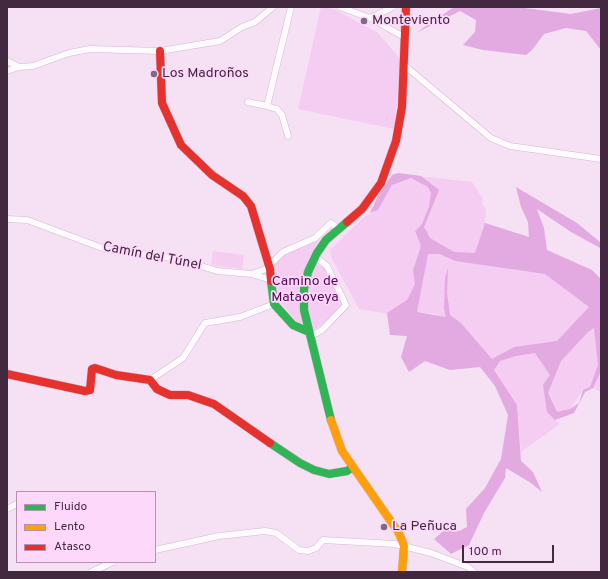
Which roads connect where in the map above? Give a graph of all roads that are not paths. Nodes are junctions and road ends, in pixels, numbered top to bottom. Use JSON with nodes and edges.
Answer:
{"nodes":[{"id":1,"x":273,"y":7,"type":"edge"},
{"id":2,"x":291,"y":7,"type":"edge"},
{"id":3,"x":340,"y":7,"type":"edge"},
{"id":4,"x":393,"y":7,"type":"edge"},
{"id":5,"x":406,"y":7,"type":"edge"},
{"id":6,"x":370,"y":18,"type":"junction"},
{"id":7,"x":404,"y":37,"type":"junction"},
{"id":8,"x":160,"y":51,"type":"junction"},
{"id":9,"x":7,"y":61,"type":"edge"},
{"id":10,"x":404,"y":65,"type":"junction"},
{"id":11,"x":19,"y":67,"type":"junction"},
{"id":12,"x":7,"y":72,"type":"edge"},
{"id":13,"x":248,"y":102,"type":"dead end"},
{"id":14,"x":267,"y":106,"type":"junction"},
{"id":15,"x":288,"y":136,"type":"dead end"},
{"id":16,"x":601,"y":159,"type":"edge"},
{"id":17,"x":7,"y":219,"type":"edge"},
{"id":18,"x":338,"y":228,"type":"junction"},
{"id":19,"x":315,"y":256,"type":"junction"},
{"id":20,"x":269,"y":266,"type":"junction"},
{"id":21,"x":252,"y":274,"type":"junction"},
{"id":22,"x":271,"y":280,"type":"junction"},
{"id":23,"x":274,"y":304,"type":"junction"},
{"id":24,"x":310,"y":335,"type":"junction"},
{"id":25,"x":7,"y":374,"type":"edge"},
{"id":26,"x":150,"y":380,"type":"junction"},
{"id":27,"x":353,"y":467,"type":"junction"},
{"id":28,"x":16,"y":504,"type":"edge"},
{"id":29,"x":7,"y":509,"type":"edge"},
{"id":30,"x":404,"y":546,"type":"junction"},
{"id":31,"x":156,"y":550,"type":"edge"},
{"id":32,"x":111,"y":563,"type":"edge"},
{"id":33,"x":91,"y":572,"type":"edge"},
{"id":34,"x":402,"y":572,"type":"edge"},
{"id":35,"x":474,"y":572,"type":"edge"}],
"edges":[{"from":1,"to":8,"type":"street"},
{"from":2,"to":14,"type":"street"},
{"from":3,"to":6,"type":"street"},
{"from":4,"to":6,"type":"street"},
{"from":5,"to":7,"type":"street"},
{"from":6,"to":7,"type":"street"},
{"from":7,"to":10,"type":"street"},
{"from":8,"to":11,"type":"street"},
{"from":8,"to":20,"type":"street"},
{"from":9,"to":11,"type":"street"},
{"from":10,"to":16,"type":"street"},
{"from":10,"to":18,"type":"street"},
{"from":11,"to":12,"type":"street"},
{"from":13,"to":14,"type":"street"},
{"from":14,"to":15,"type":"street"},
{"from":17,"to":21,"type":"street","name":"Camín del Túnel"},
{"from":18,"to":19,"type":"street"},
{"from":18,"to":20,"type":"street"},
{"from":19,"to":24,"type":"street"},
{"from":19,"to":24,"type":"street"},
{"from":20,"to":21,"type":"street"},
{"from":20,"to":22,"type":"street"},
{"from":21,"to":22,"type":"street","name":"Camín del Túnel"},
{"from":22,"to":23,"type":"street"},
{"from":23,"to":24,"type":"street"},
{"from":23,"to":26,"type":"street"},
{"from":24,"to":27,"type":"street"},
{"from":25,"to":26,"type":"street"},
{"from":26,"to":27,"type":"street"},
{"from":27,"to":30,"type":"street"},
{"from":28,"to":29,"type":"street"},
{"from":30,"to":31,"type":"street"},
{"from":30,"to":34,"type":"street"},
{"from":30,"to":35,"type":"street"},
{"from":32,"to":33,"type":"street"}]}
